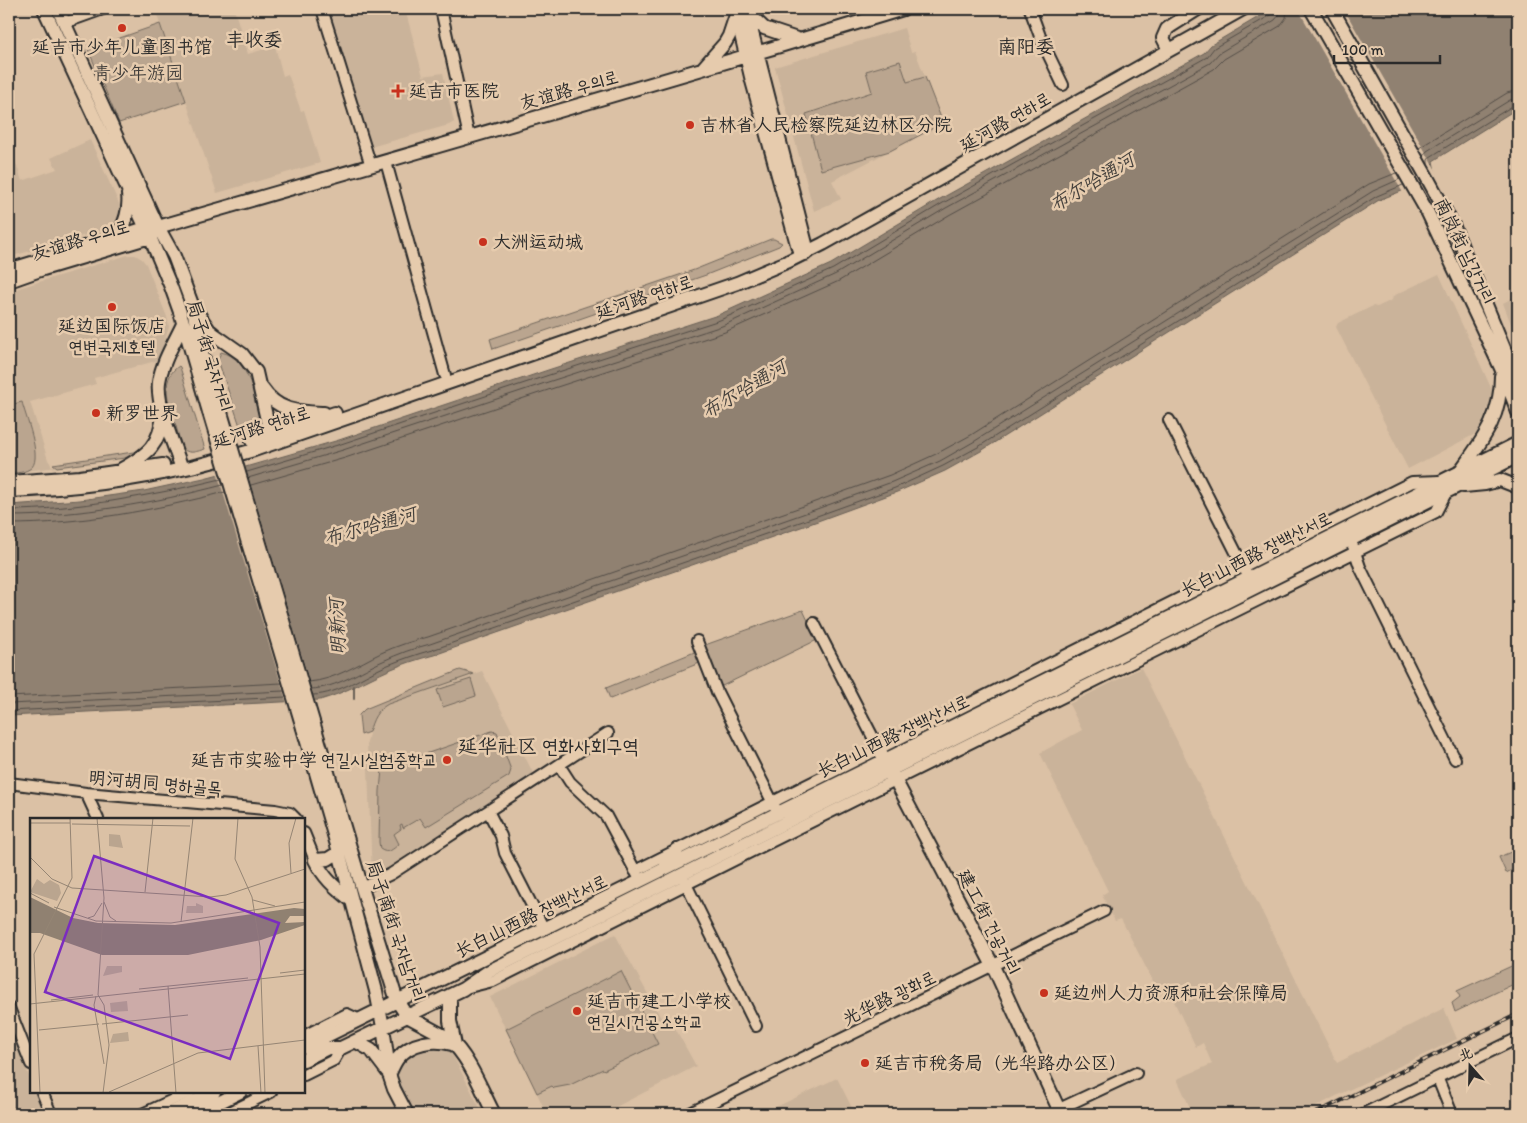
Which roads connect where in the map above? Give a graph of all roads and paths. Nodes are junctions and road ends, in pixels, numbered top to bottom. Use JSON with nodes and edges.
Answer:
{"nodes":[{"id":1,"x":44,"y":9,"type":"edge"},
{"id":2,"x":58,"y":9,"type":"edge"},
{"id":3,"x":103,"y":9,"type":"edge"},
{"id":4,"x":322,"y":9,"type":"edge"},
{"id":5,"x":441,"y":9,"type":"edge"},
{"id":6,"x":903,"y":9,"type":"edge"},
{"id":7,"x":1030,"y":9,"type":"edge"},
{"id":8,"x":1198,"y":9,"type":"edge"},
{"id":9,"x":1227,"y":9,"type":"edge"},
{"id":10,"x":1243,"y":9,"type":"edge"},
{"id":11,"x":1311,"y":9,"type":"edge"},
{"id":12,"x":1332,"y":9,"type":"edge"},
{"id":13,"x":741,"y":11,"type":"edge"},
{"id":14,"x":64,"y":23,"type":"junction"},
{"id":15,"x":800,"y":40,"type":"junction"},
{"id":16,"x":1167,"y":46,"type":"junction"},
{"id":17,"x":752,"y":55,"type":"junction"},
{"id":18,"x":702,"y":69,"type":"junction"},
{"id":19,"x":1063,"y":85,"type":"dead end"},
{"id":20,"x":469,"y":138,"type":"junction"},
{"id":21,"x":386,"y":162,"type":"junction"},
{"id":22,"x":371,"y":166,"type":"junction"},
{"id":23,"x":127,"y":187,"type":"junction"},
{"id":24,"x":152,"y":231,"type":"junction"},
{"id":25,"x":118,"y":236,"type":"junction"},
{"id":26,"x":803,"y":248,"type":"junction"},
{"id":27,"x":9,"y":270,"type":"edge"},
{"id":28,"x":9,"y":281,"type":"edge"},
{"id":29,"x":194,"y":307,"type":"junction"},
{"id":30,"x":183,"y":324,"type":"junction"},
{"id":31,"x":194,"y":346,"type":"junction"},
{"id":32,"x":1501,"y":368,"type":"junction"},
{"id":33,"x":445,"y":375,"type":"junction"},
{"id":34,"x":1517,"y":376,"type":"edge"},
{"id":35,"x":259,"y":382,"type":"junction"},
{"id":36,"x":163,"y":411,"type":"junction"},
{"id":37,"x":1518,"y":412,"type":"edge"},
{"id":38,"x":331,"y":414,"type":"junction"},
{"id":39,"x":1169,"y":420,"type":"dead end"},
{"id":40,"x":270,"y":440,"type":"junction"},
{"id":41,"x":1518,"y":444,"type":"edge"},
{"id":42,"x":1518,"y":456,"type":"edge"},
{"id":43,"x":183,"y":465,"type":"junction"},
{"id":44,"x":118,"y":472,"type":"junction"},
{"id":45,"x":1459,"y":472,"type":"junction"},
{"id":46,"x":9,"y":482,"type":"edge"},
{"id":47,"x":1448,"y":486,"type":"junction"},
{"id":48,"x":1518,"y":486,"type":"edge"},
{"id":49,"x":9,"y":491,"type":"edge"},
{"id":50,"x":1351,"y":539,"type":"junction"},
{"id":51,"x":1355,"y":553,"type":"junction"},
{"id":52,"x":1246,"y":572,"type":"junction"},
{"id":53,"x":814,"y":623,"type":"dead end"},
{"id":54,"x":697,"y":641,"type":"dead end"},
{"id":55,"x":309,"y":727,"type":"junction"},
{"id":56,"x":608,"y":733,"type":"dead end"},
{"id":57,"x":1455,"y":759,"type":"dead end"},
{"id":58,"x":559,"y":765,"type":"junction"},
{"id":59,"x":888,"y":765,"type":"junction"},
{"id":60,"x":9,"y":783,"type":"edge"},
{"id":61,"x":86,"y":793,"type":"junction"},
{"id":62,"x":775,"y":807,"type":"junction"},
{"id":63,"x":252,"y":808,"type":"junction"},
{"id":64,"x":488,"y":812,"type":"junction"},
{"id":65,"x":98,"y":818,"type":"edge"},
{"id":66,"x":256,"y":818,"type":"edge"},
{"id":67,"x":295,"y":818,"type":"edge"},
{"id":68,"x":305,"y":836,"type":"edge"},
{"id":69,"x":677,"y":850,"type":"junction"},
{"id":70,"x":339,"y":852,"type":"junction"},
{"id":71,"x":315,"y":860,"type":"junction"},
{"id":72,"x":664,"y":869,"type":"junction"},
{"id":73,"x":638,"y":876,"type":"junction"},
{"id":74,"x":684,"y":879,"type":"junction"},
{"id":75,"x":362,"y":888,"type":"junction"},
{"id":76,"x":352,"y":900,"type":"junction"},
{"id":77,"x":1104,"y":911,"type":"dead end"},
{"id":78,"x":544,"y":930,"type":"junction"},
{"id":79,"x":993,"y":966,"type":"junction"},
{"id":80,"x":450,"y":995,"type":"junction"},
{"id":81,"x":397,"y":1001,"type":"junction"},
{"id":82,"x":9,"y":1008,"type":"edge"},
{"id":83,"x":380,"y":1010,"type":"junction"},
{"id":84,"x":406,"y":1016,"type":"junction"},
{"id":85,"x":360,"y":1020,"type":"junction"},
{"id":86,"x":756,"y":1026,"type":"dead end"},
{"id":87,"x":383,"y":1027,"type":"junction"},
{"id":88,"x":305,"y":1035,"type":"edge"},
{"id":89,"x":1518,"y":1038,"type":"edge"},
{"id":90,"x":355,"y":1041,"type":"junction"},
{"id":91,"x":455,"y":1045,"type":"junction"},
{"id":92,"x":305,"y":1048,"type":"edge"},
{"id":93,"x":342,"y":1048,"type":"junction"},
{"id":94,"x":305,"y":1060,"type":"edge"},
{"id":95,"x":30,"y":1061,"type":"edge"},
{"id":96,"x":1136,"y":1072,"type":"dead end"},
{"id":97,"x":305,"y":1074,"type":"edge"},
{"id":98,"x":389,"y":1075,"type":"junction"},
{"id":99,"x":1438,"y":1079,"type":"junction"},
{"id":100,"x":42,"y":1093,"type":"edge"},
{"id":101,"x":188,"y":1093,"type":"edge"},
{"id":102,"x":212,"y":1093,"type":"edge"},
{"id":103,"x":238,"y":1093,"type":"edge"},
{"id":104,"x":269,"y":1093,"type":"edge"},
{"id":105,"x":1060,"y":1112,"type":"edge"},
{"id":106,"x":51,"y":1114,"type":"edge"},
{"id":107,"x":142,"y":1114,"type":"edge"},
{"id":108,"x":168,"y":1114,"type":"edge"},
{"id":109,"x":196,"y":1114,"type":"edge"},
{"id":110,"x":226,"y":1114,"type":"edge"},
{"id":111,"x":407,"y":1114,"type":"edge"},
{"id":112,"x":494,"y":1114,"type":"edge"},
{"id":113,"x":688,"y":1114,"type":"edge"},
{"id":114,"x":1364,"y":1114,"type":"edge"},
{"id":115,"x":1452,"y":1114,"type":"edge"}],
"edges":[{"from":1,"to":23,"type":"main road","name":"局子街 국자거리"},
{"from":2,"to":14,"type":"main road","name":"局子街 국자거리"},
{"from":3,"to":14,"type":"street"},
{"from":4,"to":22,"type":"street"},
{"from":5,"to":20,"type":"street"},
{"from":6,"to":15,"type":"main road","name":"友谊路 우의로"},
{"from":7,"to":19,"type":"street"},
{"from":8,"to":16,"type":"main road"},
{"from":9,"to":16,"type":"main road","name":"延河路 연하로"},
{"from":10,"to":16,"type":"main road","name":"延河路 연하로"},
{"from":11,"to":32,"type":"main road","name":"南岗街 남강거리"},
{"from":12,"to":34,"type":"main road","name":"南岗街 남강거리"},
{"from":13,"to":15,"type":"main road"},
{"from":13,"to":17,"type":"main road"},
{"from":13,"to":18,"type":"main road"},
{"from":14,"to":24,"type":"main road","name":"局子街 국자거리"},
{"from":15,"to":17,"type":"main road","name":"友谊路 우의로"},
{"from":16,"to":26,"type":"main road","name":"延河路 연하로"},
{"from":17,"to":18,"type":"main road","name":"友谊路 우의로"},
{"from":17,"to":26,"type":"main road"},
{"from":18,"to":20,"type":"main road","name":"友谊路 우의로"},
{"from":20,"to":21,"type":"main road","name":"友谊路 우의로"},
{"from":21,"to":22,"type":"main road","name":"友谊路 우의로"},
{"from":21,"to":33,"type":"street"},
{"from":22,"to":24,"type":"main road","name":"友谊路 우의로"},
{"from":23,"to":24,"type":"main road","name":"局子街 국자거리"},
{"from":23,"to":25,"type":"main road"},
{"from":24,"to":25,"type":"main road","name":"友谊路 우의로"},
{"from":24,"to":28,"type":"main road","name":"友谊路 우의로"},
{"from":24,"to":29,"type":"main road","name":"局子街 국자거리"},
{"from":24,"to":30,"type":"main road","name":"局子街 국자거리"},
{"from":25,"to":27,"type":"main road","name":"友谊路 우의로"},
{"from":26,"to":33,"type":"main road","name":"延河路 연하로"},
{"from":26,"to":40,"type":"main road","name":"延河路 연하로"},
{"from":29,"to":31,"type":"main road","name":"局子街 국자거리"},
{"from":29,"to":35,"type":"main road"},
{"from":30,"to":31,"type":"main road","name":"局子街 국자거리"},
{"from":30,"to":36,"type":"main road"},
{"from":31,"to":40,"type":"main road"},
{"from":31,"to":43,"type":"main road"},
{"from":31,"to":55,"type":"main road","name":"局子街 국자거리","bridge":true},
{"from":32,"to":37,"type":"main road","name":"南岗街 남강거리"},
{"from":32,"to":45,"type":"main road"},
{"from":33,"to":38,"type":"main road","name":"延河路 연하로"},
{"from":35,"to":38,"type":"main road"},
{"from":35,"to":40,"type":"main road"},
{"from":36,"to":43,"type":"main road"},
{"from":36,"to":44,"type":"main road"},
{"from":38,"to":40,"type":"main road","name":"延河路 연하로"},
{"from":39,"to":52,"type":"street"},
{"from":40,"to":43,"type":"main road","name":"延河路 연하로"},
{"from":41,"to":45,"type":"main road","name":"长白山西路 장백산서로"},
{"from":42,"to":47,"type":"main road","name":"长白山西路 장백산서로"},
{"from":43,"to":44,"type":"main road","name":"延河路 연하로"},
{"from":43,"to":49,"type":"main road","name":"延河路 연하로"},
{"from":44,"to":46,"type":"main road","name":"延河路 연하로"},
{"from":45,"to":47,"type":"main road","name":"长白山西路 장백산서로"},
{"from":47,"to":48,"type":"main road"},
{"from":47,"to":50,"type":"main road","name":"长白山西路 장백산서로"},
{"from":47,"to":51,"type":"street","name":"长白山西路 장백산서로"},
{"from":47,"to":52,"type":"main road","name":"长白山西路 장백산서로"},
{"from":50,"to":51,"type":"street"},
{"from":50,"to":59,"type":"main road","name":"长白山西路 장백산서로"},
{"from":51,"to":57,"type":"street"},
{"from":51,"to":59,"type":"street","name":"长白山西路 장백산서로"},
{"from":52,"to":59,"type":"main road","name":"长白山西路 장백산서로"},
{"from":53,"to":59,"type":"street"},
{"from":54,"to":62,"type":"street"},
{"from":55,"to":70,"type":"main road","name":"局子南街 국자남거리"},
{"from":55,"to":75,"type":"main road","name":"局子南街 국자남거리"},
{"from":56,"to":58,"type":"street"},
{"from":58,"to":64,"type":"street"},
{"from":58,"to":73,"type":"street"},
{"from":59,"to":62,"type":"main road","name":"长白山西路 장백산서로"},
{"from":59,"to":74,"type":"main road","name":"长白山西路 장백산서로"},
{"from":59,"to":79,"type":"main road","name":"建工街 건공거리"},
{"from":60,"to":61,"type":"street","name":"明河胡同 명하골목"},
{"from":61,"to":63,"type":"street","name":"明河胡同 명하골목"},
{"from":61,"to":65,"type":"street"},
{"from":62,"to":69,"type":"street","name":"长白山西路 장백산서로"},
{"from":62,"to":72,"type":"main road","name":"长白山西路 장백산서로"},
{"from":63,"to":66,"type":"street"},
{"from":63,"to":67,"type":"street","name":"明河胡同 명하골목"},
{"from":64,"to":75,"type":"street"},
{"from":64,"to":78,"type":"street"},
{"from":68,"to":71,"type":"street"},
{"from":69,"to":72,"type":"main road"},
{"from":69,"to":73,"type":"street","name":"长白山西路 장백산서로"},
{"from":70,"to":71,"type":"main road"},
{"from":70,"to":76,"type":"main road","name":"局子南街 국자남거리"},
{"from":71,"to":76,"type":"main road"},
{"from":72,"to":73,"type":"main road","name":"长白山西路 장백산서로"},
{"from":73,"to":78,"type":"main road","name":"长白山西路 장백산서로"},
{"from":74,"to":80,"type":"main road","name":"长白山西路 장백산서로"},
{"from":74,"to":86,"type":"street"},
{"from":75,"to":81,"type":"main road","name":"局子南街 국자남거리"},
{"from":76,"to":83,"type":"main road","name":"局子南街 국자남거리"},
{"from":77,"to":79,"type":"street","name":"光华路 광화로"},
{"from":78,"to":81,"type":"main road","name":"长白山西路 장백산서로"},
{"from":79,"to":105,"type":"main road","name":"建工街 건공거리"},
{"from":79,"to":113,"type":"street","name":"光华路 광화로"},
{"from":80,"to":84,"type":"main road","name":"长白山西路 장백산서로"},
{"from":80,"to":91,"type":"main road"},
{"from":81,"to":83,"type":"main road","name":"长白山西路 장백산서로"},
{"from":81,"to":84,"type":"main road","name":"局子南街 국자남거리"},
{"from":82,"to":95,"type":"street"},
{"from":83,"to":85,"type":"main road","name":"长白山西路 장백산서로"},
{"from":83,"to":87,"type":"main road","name":"局子南街 국자남거리"},
{"from":84,"to":87,"type":"main road","name":"长白山西路 장백산서로"},
{"from":84,"to":91,"type":"main road","name":"局子南街 국자남거리"},
{"from":85,"to":88,"type":"street","name":"长白山西路 장백산서로"},
{"from":85,"to":92,"type":"main road","name":"长白山西路 장백산서로"},
{"from":87,"to":90,"type":"main road","name":"长白山西路 장백산서로"},
{"from":87,"to":98,"type":"main road","name":"局子南街 국자남거리"},
{"from":89,"to":99,"type":"street"},
{"from":90,"to":93,"type":"main road","name":"长白山西路 장백산서로"},
{"from":90,"to":98,"type":"main road"},
{"from":91,"to":98,"type":"main road"},
{"from":91,"to":112,"type":"main road","name":"局子南街 국자남거리"},
{"from":93,"to":94,"type":"main road","name":"长白山西路 장백산서로"},
{"from":93,"to":97,"type":"street","name":"长白山西路 장백산서로"},
{"from":96,"to":105,"type":"street"},
{"from":98,"to":111,"type":"main road","name":"局子南街 국자남거리"},
{"from":99,"to":114,"type":"street"},
{"from":99,"to":115,"type":"street"},
{"from":100,"to":106,"type":"street"},
{"from":101,"to":107,"type":"street"},
{"from":102,"to":108,"type":"main road"},
{"from":103,"to":109,"type":"main road"},
{"from":104,"to":110,"type":"street"}]}
